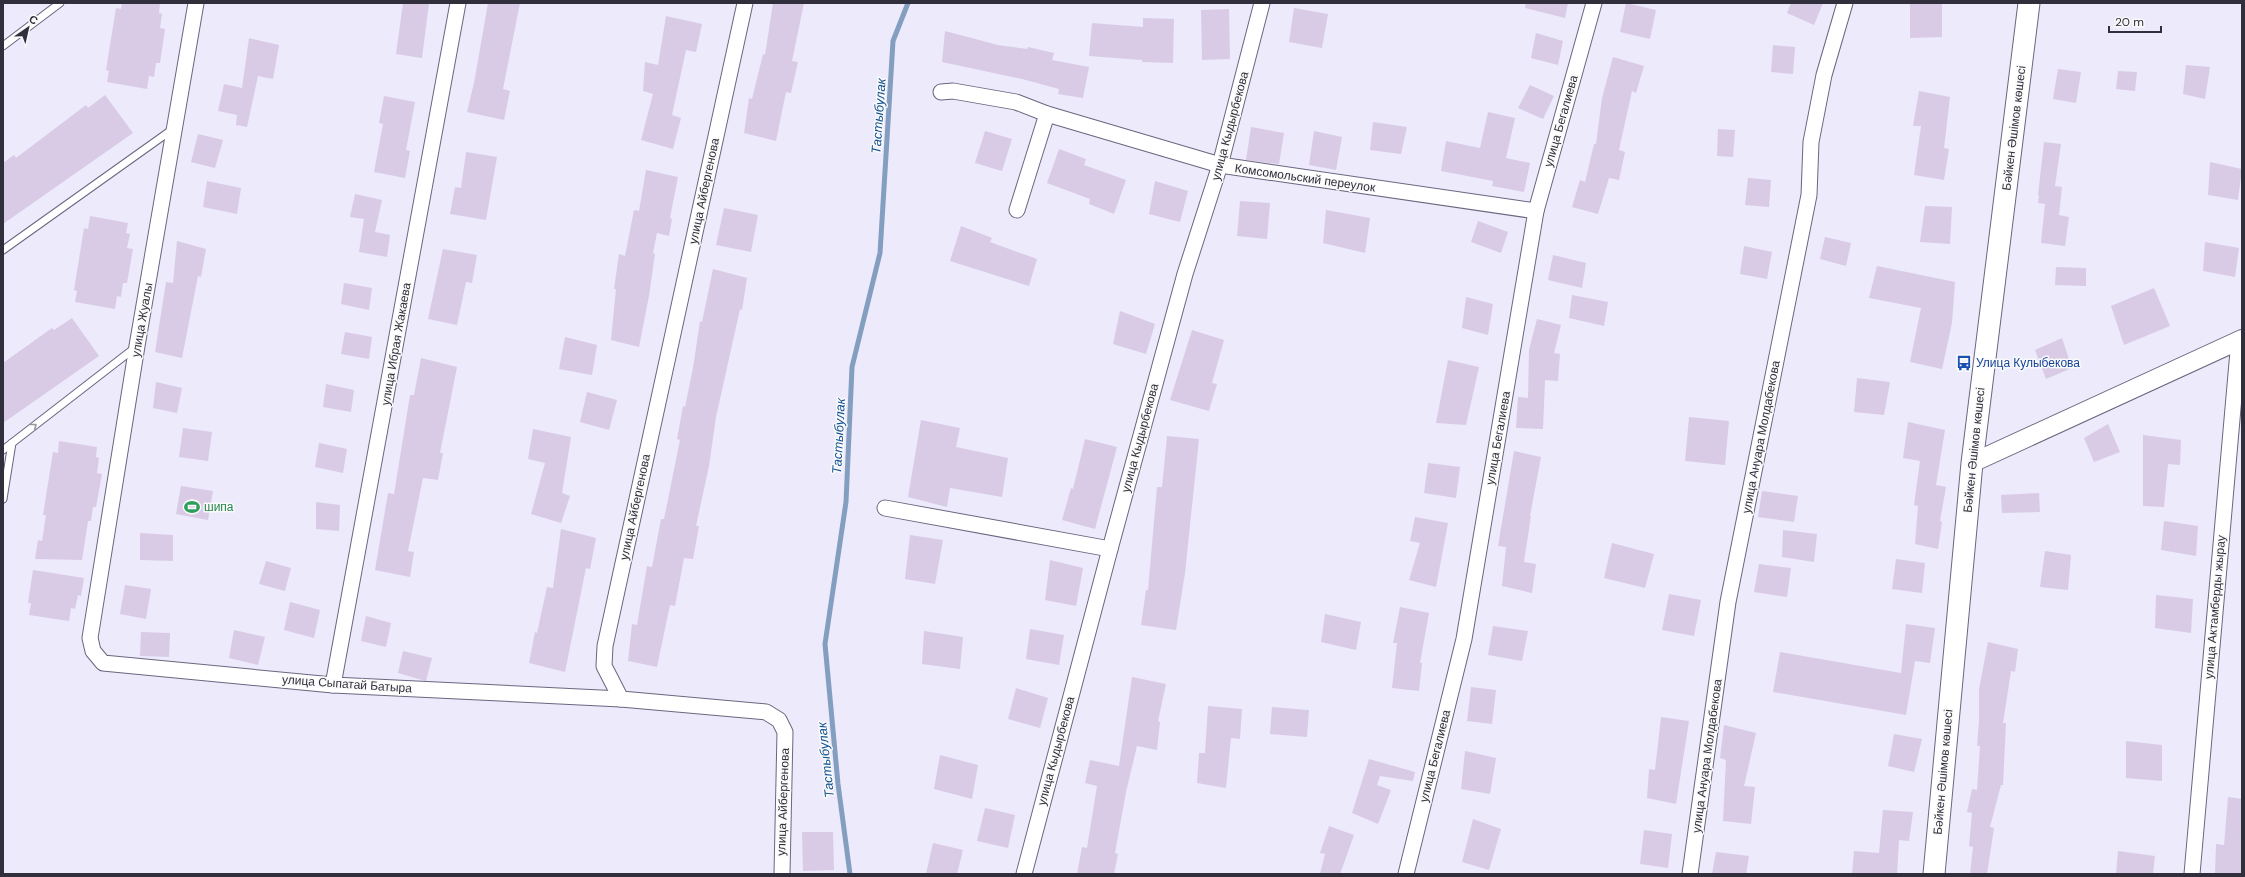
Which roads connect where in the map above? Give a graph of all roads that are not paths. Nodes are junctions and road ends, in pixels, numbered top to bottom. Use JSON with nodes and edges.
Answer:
{"nodes":[{"id":1,"x":60,"y":3,"type":"edge"},
{"id":2,"x":196,"y":3,"type":"edge"},
{"id":3,"x":458,"y":3,"type":"edge"},
{"id":4,"x":745,"y":3,"type":"edge"},
{"id":5,"x":1262,"y":3,"type":"edge"},
{"id":6,"x":1594,"y":3,"type":"edge"},
{"id":7,"x":1845,"y":3,"type":"edge"},
{"id":8,"x":2029,"y":3,"type":"edge"},
{"id":9,"x":3,"y":46,"type":"edge"},
{"id":10,"x":941,"y":92,"type":"dead end"},
{"id":11,"x":1047,"y":114,"type":"junction"},
{"id":12,"x":176,"y":126,"type":"junction"},
{"id":13,"x":1220,"y":165,"type":"junction"},
{"id":14,"x":1017,"y":210,"type":"dead end"},
{"id":15,"x":1536,"y":211,"type":"junction"},
{"id":16,"x":3,"y":250,"type":"edge"},
{"id":17,"x":2241,"y":340,"type":"edge"},
{"id":18,"x":137,"y":346,"type":"junction"},
{"id":19,"x":12,"y":443,"type":"junction"},
{"id":20,"x":3,"y":450,"type":"edge"},
{"id":21,"x":1972,"y":463,"type":"junction"},
{"id":22,"x":3,"y":499,"type":"edge"},
{"id":23,"x":885,"y":508,"type":"dead end"},
{"id":24,"x":1110,"y":549,"type":"junction"},
{"id":25,"x":90,"y":638,"type":"joint"},
{"id":26,"x":333,"y":685,"type":"junction"},
{"id":27,"x":621,"y":699,"type":"junction"},
{"id":28,"x":782,"y":874,"type":"edge"},
{"id":29,"x":1024,"y":874,"type":"edge"},
{"id":30,"x":1406,"y":874,"type":"edge"},
{"id":31,"x":1690,"y":874,"type":"edge"},
{"id":32,"x":1934,"y":874,"type":"edge"},
{"id":33,"x":2192,"y":874,"type":"edge"}],
"edges":[{"from":1,"to":9,"type":"lane"},
{"from":2,"to":12,"type":"street","name":"улица Жуалы"},
{"from":3,"to":26,"type":"street","name":"улица Ибрая Жакаева"},
{"from":4,"to":27,"type":"street","name":"улица Айбергенова"},
{"from":5,"to":13,"type":"street","name":"улица Кыдырбекова"},
{"from":6,"to":15,"type":"street","name":"улица Бегалиева"},
{"from":7,"to":31,"type":"street","name":"улица Ануара Молдабекова"},
{"from":8,"to":21,"type":"main road","name":"Бәйкен Әшімов көшесі"},
{"from":10,"to":11,"type":"street","name":"Комсомольский переулок"},
{"from":11,"to":13,"type":"street","name":"Комсомольский переулок"},
{"from":11,"to":14,"type":"street"},
{"from":12,"to":16,"type":"lane"},
{"from":12,"to":18,"type":"street","name":"улица Жуалы"},
{"from":13,"to":15,"type":"street","name":"Комсомольский переулок"},
{"from":13,"to":24,"type":"street","name":"улица Кыдырбекова"},
{"from":15,"to":30,"type":"street","name":"улица Бегалиева"},
{"from":17,"to":21,"type":"street"},
{"from":17,"to":33,"type":"street","name":"улица Актамберды жырау"},
{"from":19,"to":18,"type":"lane","one_way":true},
{"from":18,"to":25,"type":"street","name":"улица Жуалы"},
{"from":19,"to":20,"type":"lane"},
{"from":19,"to":22,"type":"lane"},
{"from":21,"to":32,"type":"main road","name":"Бәйкен Әшімов көшесі"},
{"from":23,"to":24,"type":"street"},
{"from":24,"to":29,"type":"street","name":"улица Кыдырбекова"},
{"from":25,"to":26,"type":"street","name":"улица Сыпатай Батыра"},
{"from":26,"to":27,"type":"street","name":"улица Сыпатай Батыра"},
{"from":27,"to":28,"type":"street","name":"улица Айбергенова"}]}
